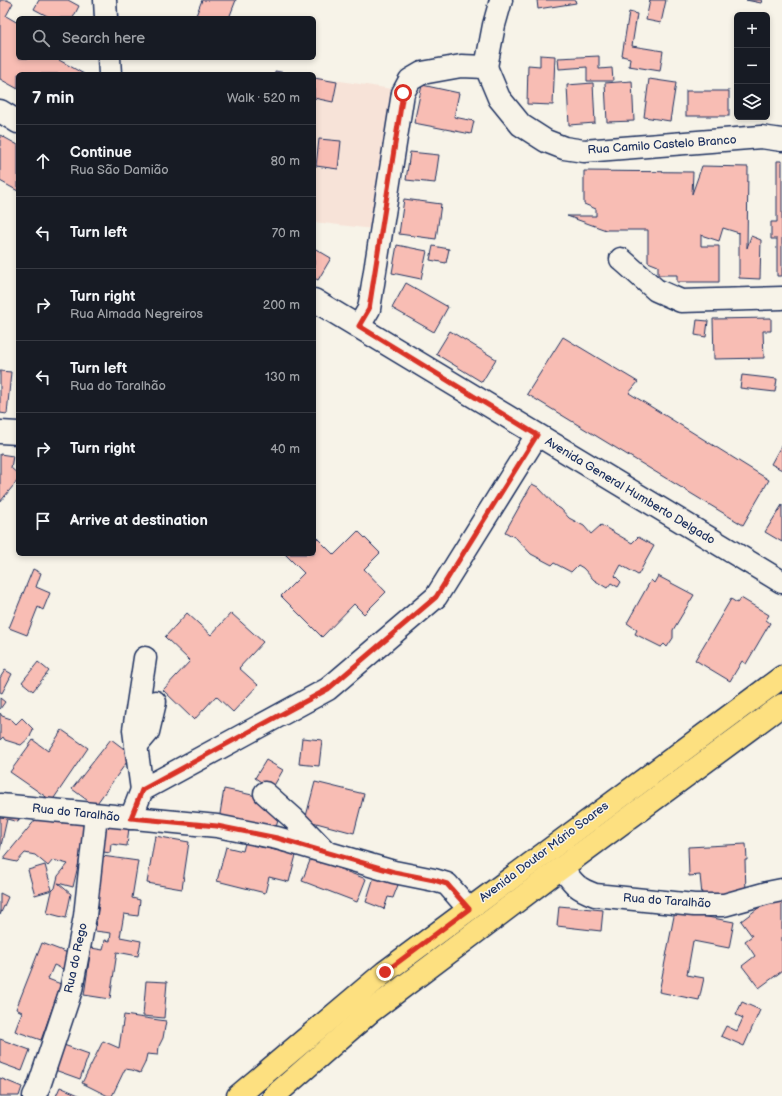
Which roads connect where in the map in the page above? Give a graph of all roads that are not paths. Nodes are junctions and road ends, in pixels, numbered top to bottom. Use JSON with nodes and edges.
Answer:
{"nodes":[{"id":1,"x":105,"y":0,"type":"edge"},
{"id":2,"x":501,"y":0,"type":"edge"},
{"id":3,"x":106,"y":16,"type":"edge"},
{"id":4,"x":109,"y":60,"type":"edge"},
{"id":5,"x":486,"y":67,"type":"junction"},
{"id":6,"x":110,"y":72,"type":"edge"},
{"id":7,"x":0,"y":111,"type":"edge"},
{"id":8,"x":16,"y":121,"type":"edge"},
{"id":9,"x":782,"y":140,"type":"edge"},
{"id":10,"x":621,"y":259,"type":"dead end"},
{"id":11,"x":782,"y":298,"type":"edge"},
{"id":12,"x":316,"y":301,"type":"edge"},
{"id":13,"x":359,"y":326,"type":"junction"},
{"id":14,"x":0,"y":432,"type":"edge"},
{"id":15,"x":16,"y":433,"type":"edge"},
{"id":16,"x":537,"y":435,"type":"junction"},
{"id":17,"x":782,"y":582,"type":"edge"},
{"id":18,"x":145,"y":658,"type":"dead end"},
{"id":19,"x":782,"y":677,"type":"edge"},
{"id":20,"x":155,"y":702,"type":"dead end"},
{"id":21,"x":782,"y":705,"type":"edge"},
{"id":22,"x":136,"y":746,"type":"junction"},
{"id":23,"x":142,"y":790,"type":"junction"},
{"id":24,"x":265,"y":793,"type":"dead end"},
{"id":25,"x":0,"y":805,"type":"edge"},
{"id":26,"x":96,"y":815,"type":"junction"},
{"id":27,"x":131,"y":818,"type":"junction"},
{"id":28,"x":325,"y":851,"type":"junction"},
{"id":29,"x":562,"y":868,"type":"junction"},
{"id":30,"x":782,"y":890,"type":"edge"},
{"id":31,"x":469,"y":909,"type":"junction"},
{"id":32,"x":34,"y":1096,"type":"edge"},
{"id":33,"x":238,"y":1096,"type":"edge"},
{"id":34,"x":274,"y":1096,"type":"edge"}],
"edges":[{"from":1,"to":3,"type":"street"},
{"from":2,"to":5,"type":"street"},
{"from":4,"to":6,"type":"street"},
{"from":5,"to":9,"type":"street","name":"Rua Camilo Castelo Branco"},
{"from":5,"to":13,"type":"street"},
{"from":7,"to":8,"type":"street"},
{"from":10,"to":11,"type":"street"},
{"from":12,"to":13,"type":"street","name":"Avenida General Humberto Delgado"},
{"from":13,"to":16,"type":"street","name":"Avenida General Humberto Delgado"},
{"from":14,"to":15,"type":"street"},
{"from":16,"to":17,"type":"street","name":"Avenida General Humberto Delgado"},
{"from":16,"to":23,"type":"street"},
{"from":18,"to":22,"type":"street"},
{"from":19,"to":31,"type":"main road","name":"Avenida Doutor Mário Soares"},
{"from":20,"to":22,"type":"street"},
{"from":21,"to":29,"type":"main road","name":"Avenida Doutor Mário Soares"},
{"from":22,"to":23,"type":"street"},
{"from":23,"to":27,"type":"street"},
{"from":24,"to":28,"type":"street"},
{"from":25,"to":26,"type":"street","name":"Rua do Taralhão"},
{"from":26,"to":27,"type":"street","name":"Rua do Taralhão"},
{"from":26,"to":32,"type":"street","name":"Rua do Rego"},
{"from":27,"to":28,"type":"street","name":"Rua do Taralhão"},
{"from":28,"to":31,"type":"street","name":"Rua do Taralhão"},
{"from":29,"to":30,"type":"street","name":"Rua do Taralhão"},
{"from":29,"to":34,"type":"main road","name":"Avenida Doutor Mário Soares"},
{"from":31,"to":33,"type":"main road","name":"Avenida Doutor Mário Soares"}]}
